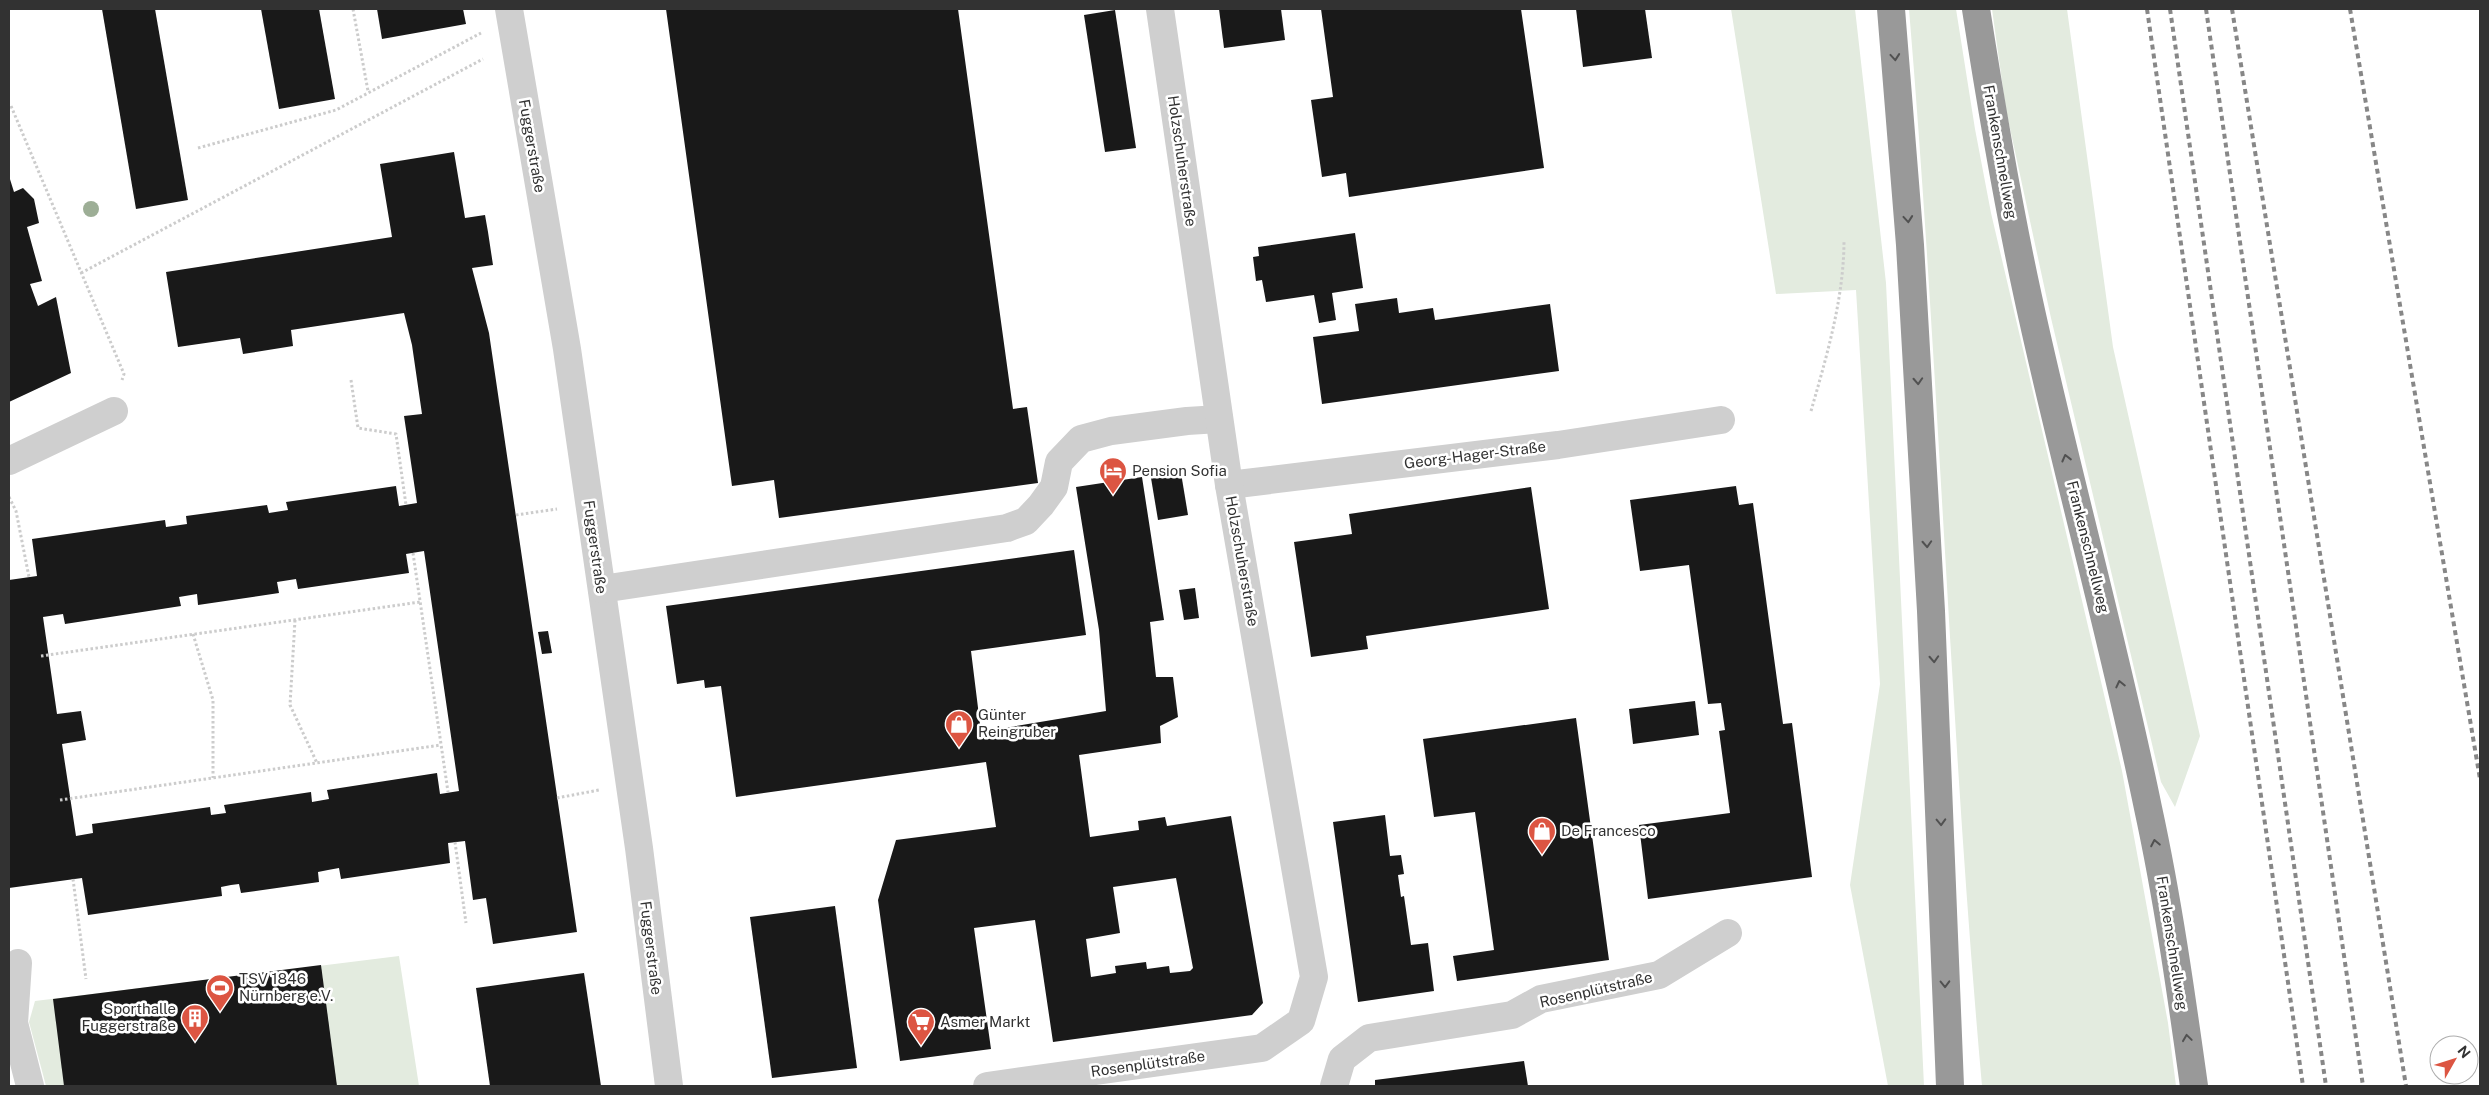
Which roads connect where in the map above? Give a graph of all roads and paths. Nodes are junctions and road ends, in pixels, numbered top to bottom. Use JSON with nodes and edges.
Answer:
{"nodes":[{"id":1,"x":353,"y":9,"type":"edge"},
{"id":2,"x":1160,"y":9,"type":"edge"},
{"id":3,"x":1891,"y":9,"type":"edge"},
{"id":4,"x":1976,"y":9,"type":"edge"},
{"id":5,"x":511,"y":23,"type":"edge"},
{"id":6,"x":368,"y":91,"type":"junction"},
{"id":7,"x":12,"y":106,"type":"dead end"},
{"id":8,"x":198,"y":148,"type":"dead end"},
{"id":9,"x":1844,"y":240,"type":"dead end"},
{"id":10,"x":81,"y":273,"type":"junction"},
{"id":11,"x":351,"y":380,"type":"dead end"},
{"id":12,"x":114,"y":411,"type":"joint"},
{"id":13,"x":1811,"y":411,"type":"dead end"},
{"id":14,"x":1219,"y":419,"type":"junction"},
{"id":15,"x":1721,"y":420,"type":"dead end"},
{"id":16,"x":9,"y":461,"type":"edge"},
{"id":17,"x":1229,"y":485,"type":"junction"},
{"id":18,"x":9,"y":497,"type":"edge"},
{"id":19,"x":589,"y":504,"type":"junction"},
{"id":20,"x":406,"y":505,"type":"dead end"},
{"id":21,"x":516,"y":515,"type":"dead end"},
{"id":22,"x":413,"y":553,"type":"dead end"},
{"id":23,"x":29,"y":577,"type":"dead end"},
{"id":24,"x":602,"y":589,"type":"junction"},
{"id":25,"x":420,"y":602,"type":"junction"},
{"id":26,"x":295,"y":620,"type":"junction"},
{"id":27,"x":193,"y":634,"type":"junction"},
{"id":28,"x":42,"y":656,"type":"dead end"},
{"id":29,"x":441,"y":745,"type":"junction"},
{"id":30,"x":317,"y":763,"type":"junction"},
{"id":31,"x":214,"y":778,"type":"junction"},
{"id":32,"x":630,"y":784,"type":"junction"},
{"id":33,"x":448,"y":792,"type":"dead end"},
{"id":34,"x":558,"y":798,"type":"dead end"},
{"id":35,"x":60,"y":800,"type":"dead end"},
{"id":36,"x":455,"y":842,"type":"dead end"},
{"id":37,"x":73,"y":879,"type":"dead end"},
{"id":38,"x":466,"y":923,"type":"dead end"},
{"id":39,"x":1728,"y":933,"type":"dead end"},
{"id":40,"x":18,"y":963,"type":"dead end"},
{"id":41,"x":86,"y":979,"type":"dead end"},
{"id":42,"x":1301,"y":1022,"type":"joint"},
{"id":43,"x":30,"y":1086,"type":"edge"},
{"id":44,"x":669,"y":1086,"type":"edge"},
{"id":45,"x":987,"y":1086,"type":"edge"},
{"id":46,"x":1334,"y":1086,"type":"edge"},
{"id":47,"x":1950,"y":1086,"type":"edge"},
{"id":48,"x":2194,"y":1086,"type":"edge"}],
"edges":[{"from":1,"to":6,"type":"path"},
{"from":2,"to":14,"type":"street","name":"Holzschuherstraße"},
{"from":3,"to":47,"type":"highway","one_way":true},
{"from":48,"to":4,"type":"highway","name":"Frankenschnellweg","one_way":true},
{"from":5,"to":6,"type":"path"},
{"from":5,"to":10,"type":"path"},
{"from":5,"to":19,"type":"street","name":"Fuggerstraße"},
{"from":6,"to":8,"type":"path"},
{"from":7,"to":10,"type":"path"},
{"from":9,"to":13,"type":"path"},
{"from":10,"to":12,"type":"path"},
{"from":11,"to":20,"type":"path"},
{"from":12,"to":16,"type":"street"},
{"from":14,"to":17,"type":"street","name":"Holzschuherstraße"},
{"from":14,"to":24,"type":"street"},
{"from":15,"to":17,"type":"street","name":"Georg-Hager-Straße"},
{"from":17,"to":42,"type":"street","name":"Holzschuherstraße"},
{"from":18,"to":23,"type":"path"},
{"from":19,"to":21,"type":"path"},
{"from":19,"to":24,"type":"street","name":"Fuggerstraße"},
{"from":22,"to":25,"type":"path"},
{"from":24,"to":32,"type":"street","name":"Fuggerstraße"},
{"from":25,"to":26,"type":"path"},
{"from":25,"to":29,"type":"path"},
{"from":26,"to":27,"type":"path"},
{"from":26,"to":30,"type":"path"},
{"from":27,"to":28,"type":"path"},
{"from":27,"to":31,"type":"path"},
{"from":29,"to":30,"type":"path"},
{"from":29,"to":33,"type":"path"},
{"from":30,"to":31,"type":"path"},
{"from":31,"to":35,"type":"path"},
{"from":32,"to":34,"type":"path"},
{"from":32,"to":44,"type":"street","name":"Fuggerstraße"},
{"from":36,"to":38,"type":"path"},
{"from":37,"to":41,"type":"path"},
{"from":39,"to":46,"type":"street","name":"Rosenplütstraße"},
{"from":40,"to":43,"type":"street"},
{"from":42,"to":45,"type":"street","name":"Rosenplütstraße"}]}
